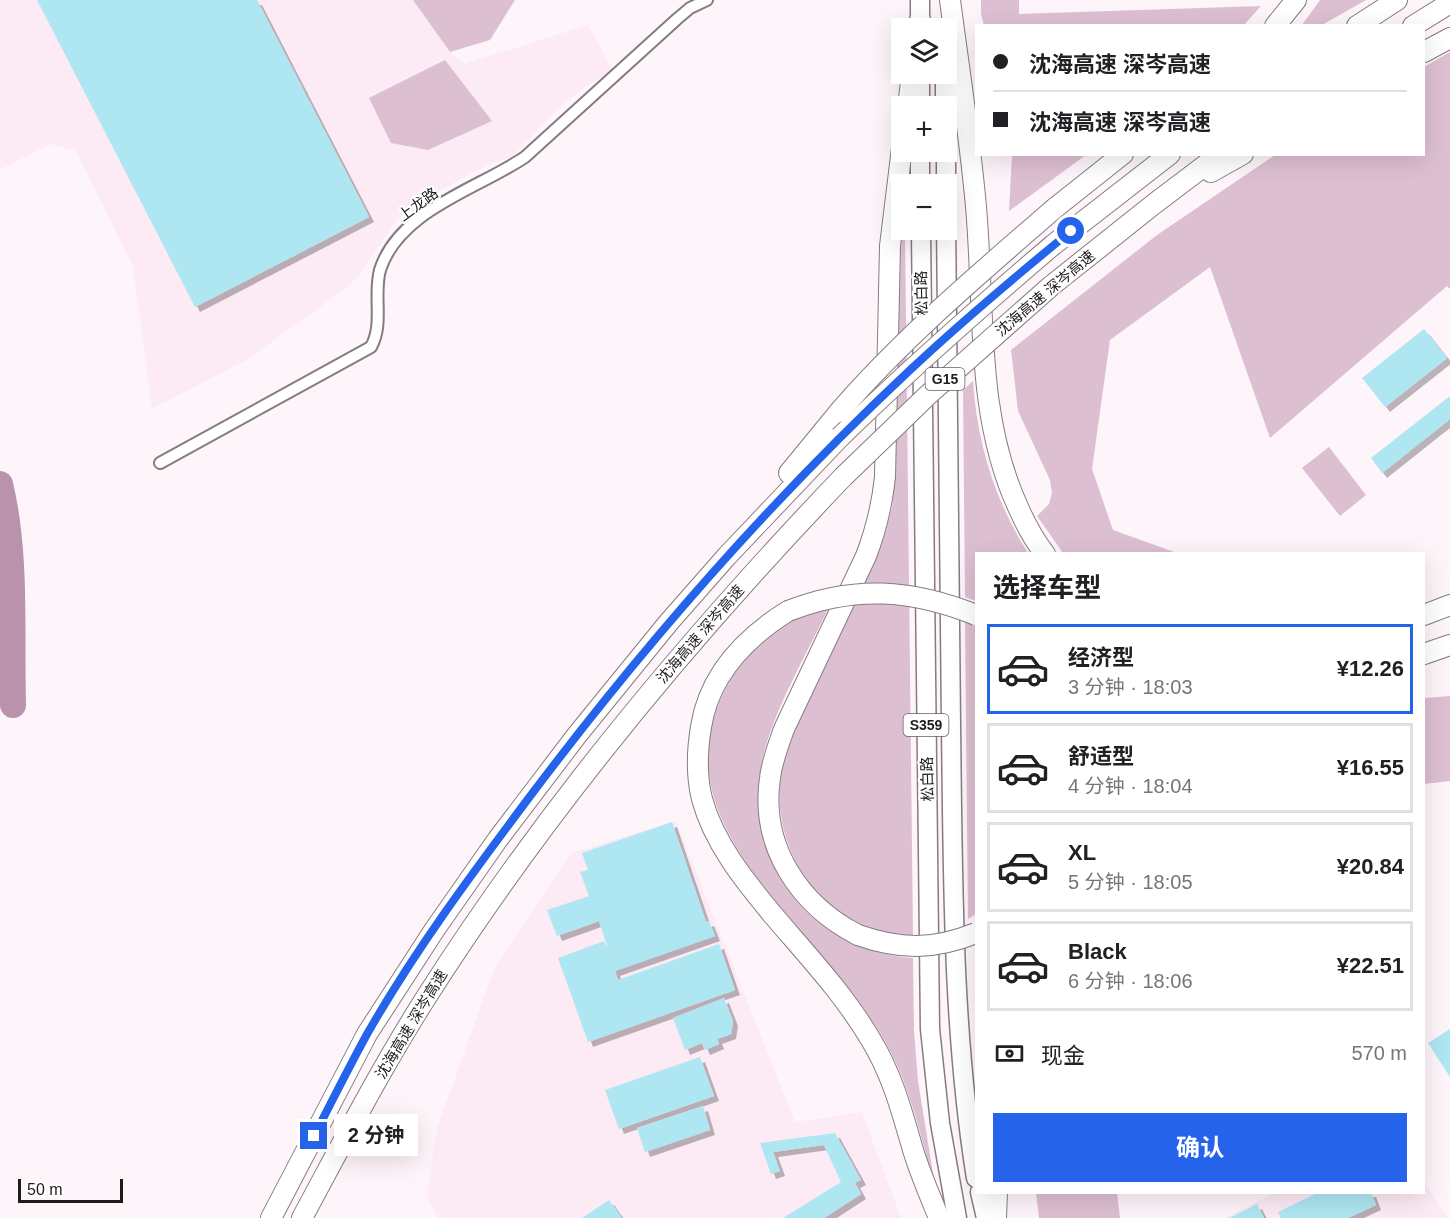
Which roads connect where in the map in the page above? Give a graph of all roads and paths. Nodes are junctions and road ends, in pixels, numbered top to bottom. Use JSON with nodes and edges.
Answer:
{"nodes":[{"id":1,"x":707,"y":0,"type":"edge"},
{"id":2,"x":920,"y":0,"type":"edge"},
{"id":3,"x":944,"y":0,"type":"edge"},
{"id":4,"x":950,"y":0,"type":"edge"},
{"id":5,"x":1296,"y":0,"type":"edge"},
{"id":6,"x":1397,"y":0,"type":"edge"},
{"id":7,"x":1450,"y":3,"type":"edge"},
{"id":8,"x":920,"y":18,"type":"edge"},
{"id":9,"x":945,"y":18,"type":"edge"},
{"id":10,"x":1277,"y":24,"type":"edge"},
{"id":11,"x":1360,"y":24,"type":"edge"},
{"id":12,"x":1416,"y":24,"type":"edge"},
{"id":13,"x":1450,"y":38,"type":"edge"},
{"id":14,"x":1425,"y":51,"type":"edge"},
{"id":15,"x":1121,"y":156,"type":"edge"},
{"id":16,"x":1167,"y":156,"type":"edge"},
{"id":17,"x":1217,"y":156,"type":"edge"},
{"id":18,"x":1239,"y":156,"type":"edge"},
{"id":19,"x":900,"y":162,"type":"edge"},
{"id":20,"x":1154,"y":204,"type":"junction"},
{"id":21,"x":921,"y":240,"type":"edge"},
{"id":22,"x":946,"y":240,"type":"edge"},
{"id":23,"x":160,"y":462,"type":"dead end"},
{"id":24,"x":1044,"y":552,"type":"edge"},
{"id":25,"x":727,"y":556,"type":"junction"},
{"id":26,"x":1450,"y":605,"type":"edge"},
{"id":27,"x":975,"y":615,"type":"edge"},
{"id":28,"x":1425,"y":615,"type":"edge"},
{"id":29,"x":1450,"y":645,"type":"edge"},
{"id":30,"x":1425,"y":654,"type":"edge"},
{"id":31,"x":975,"y":933,"type":"edge"},
{"id":32,"x":975,"y":1171,"type":"edge"},
{"id":33,"x":980,"y":1194,"type":"edge"},
{"id":34,"x":998,"y":1194,"type":"edge"},
{"id":35,"x":270,"y":1218,"type":"edge"},
{"id":36,"x":302,"y":1218,"type":"edge"},
{"id":37,"x":939,"y":1218,"type":"edge"},
{"id":38,"x":957,"y":1218,"type":"edge"},
{"id":39,"x":986,"y":1218,"type":"edge"},
{"id":40,"x":996,"y":1218,"type":"edge"}],
"edges":[{"from":1,"to":23,"type":"street","name":"上龙路"},
{"from":2,"to":8,"type":"main road"},
{"from":3,"to":9,"type":"main road"},
{"from":4,"to":24,"type":"highway"},
{"from":5,"to":10,"type":"highway"},
{"from":6,"to":11,"type":"highway"},
{"from":7,"to":12,"type":"highway"},
{"from":13,"to":14,"type":"highway"},
{"from":15,"to":25,"type":"highway","bridge":true},
{"from":16,"to":25,"type":"highway","name":"沈海高速 深岑高速","number":"G15","bridge":true},
{"from":17,"to":20,"type":"highway","name":"沈海高速 深岑高速","number":"G15"},
{"from":18,"to":20,"type":"highway"},
{"from":19,"to":31,"type":"highway","bridge":true},
{"from":20,"to":36,"type":"highway","name":"沈海高速 深岑高速","number":"G15","bridge":true},
{"from":21,"to":38,"type":"main road","name":"松白路","number":"S359"},
{"from":22,"to":32,"type":"main road","name":"松白路","number":"S359"},
{"from":25,"to":35,"type":"highway","name":"沈海高速 深岑高速","number":"G15"},
{"from":26,"to":28,"type":"highway"},
{"from":27,"to":37,"type":"highway","bridge":true},
{"from":29,"to":30,"type":"highway"},
{"from":33,"to":39,"type":"main road"},
{"from":34,"to":40,"type":"highway"}]}
